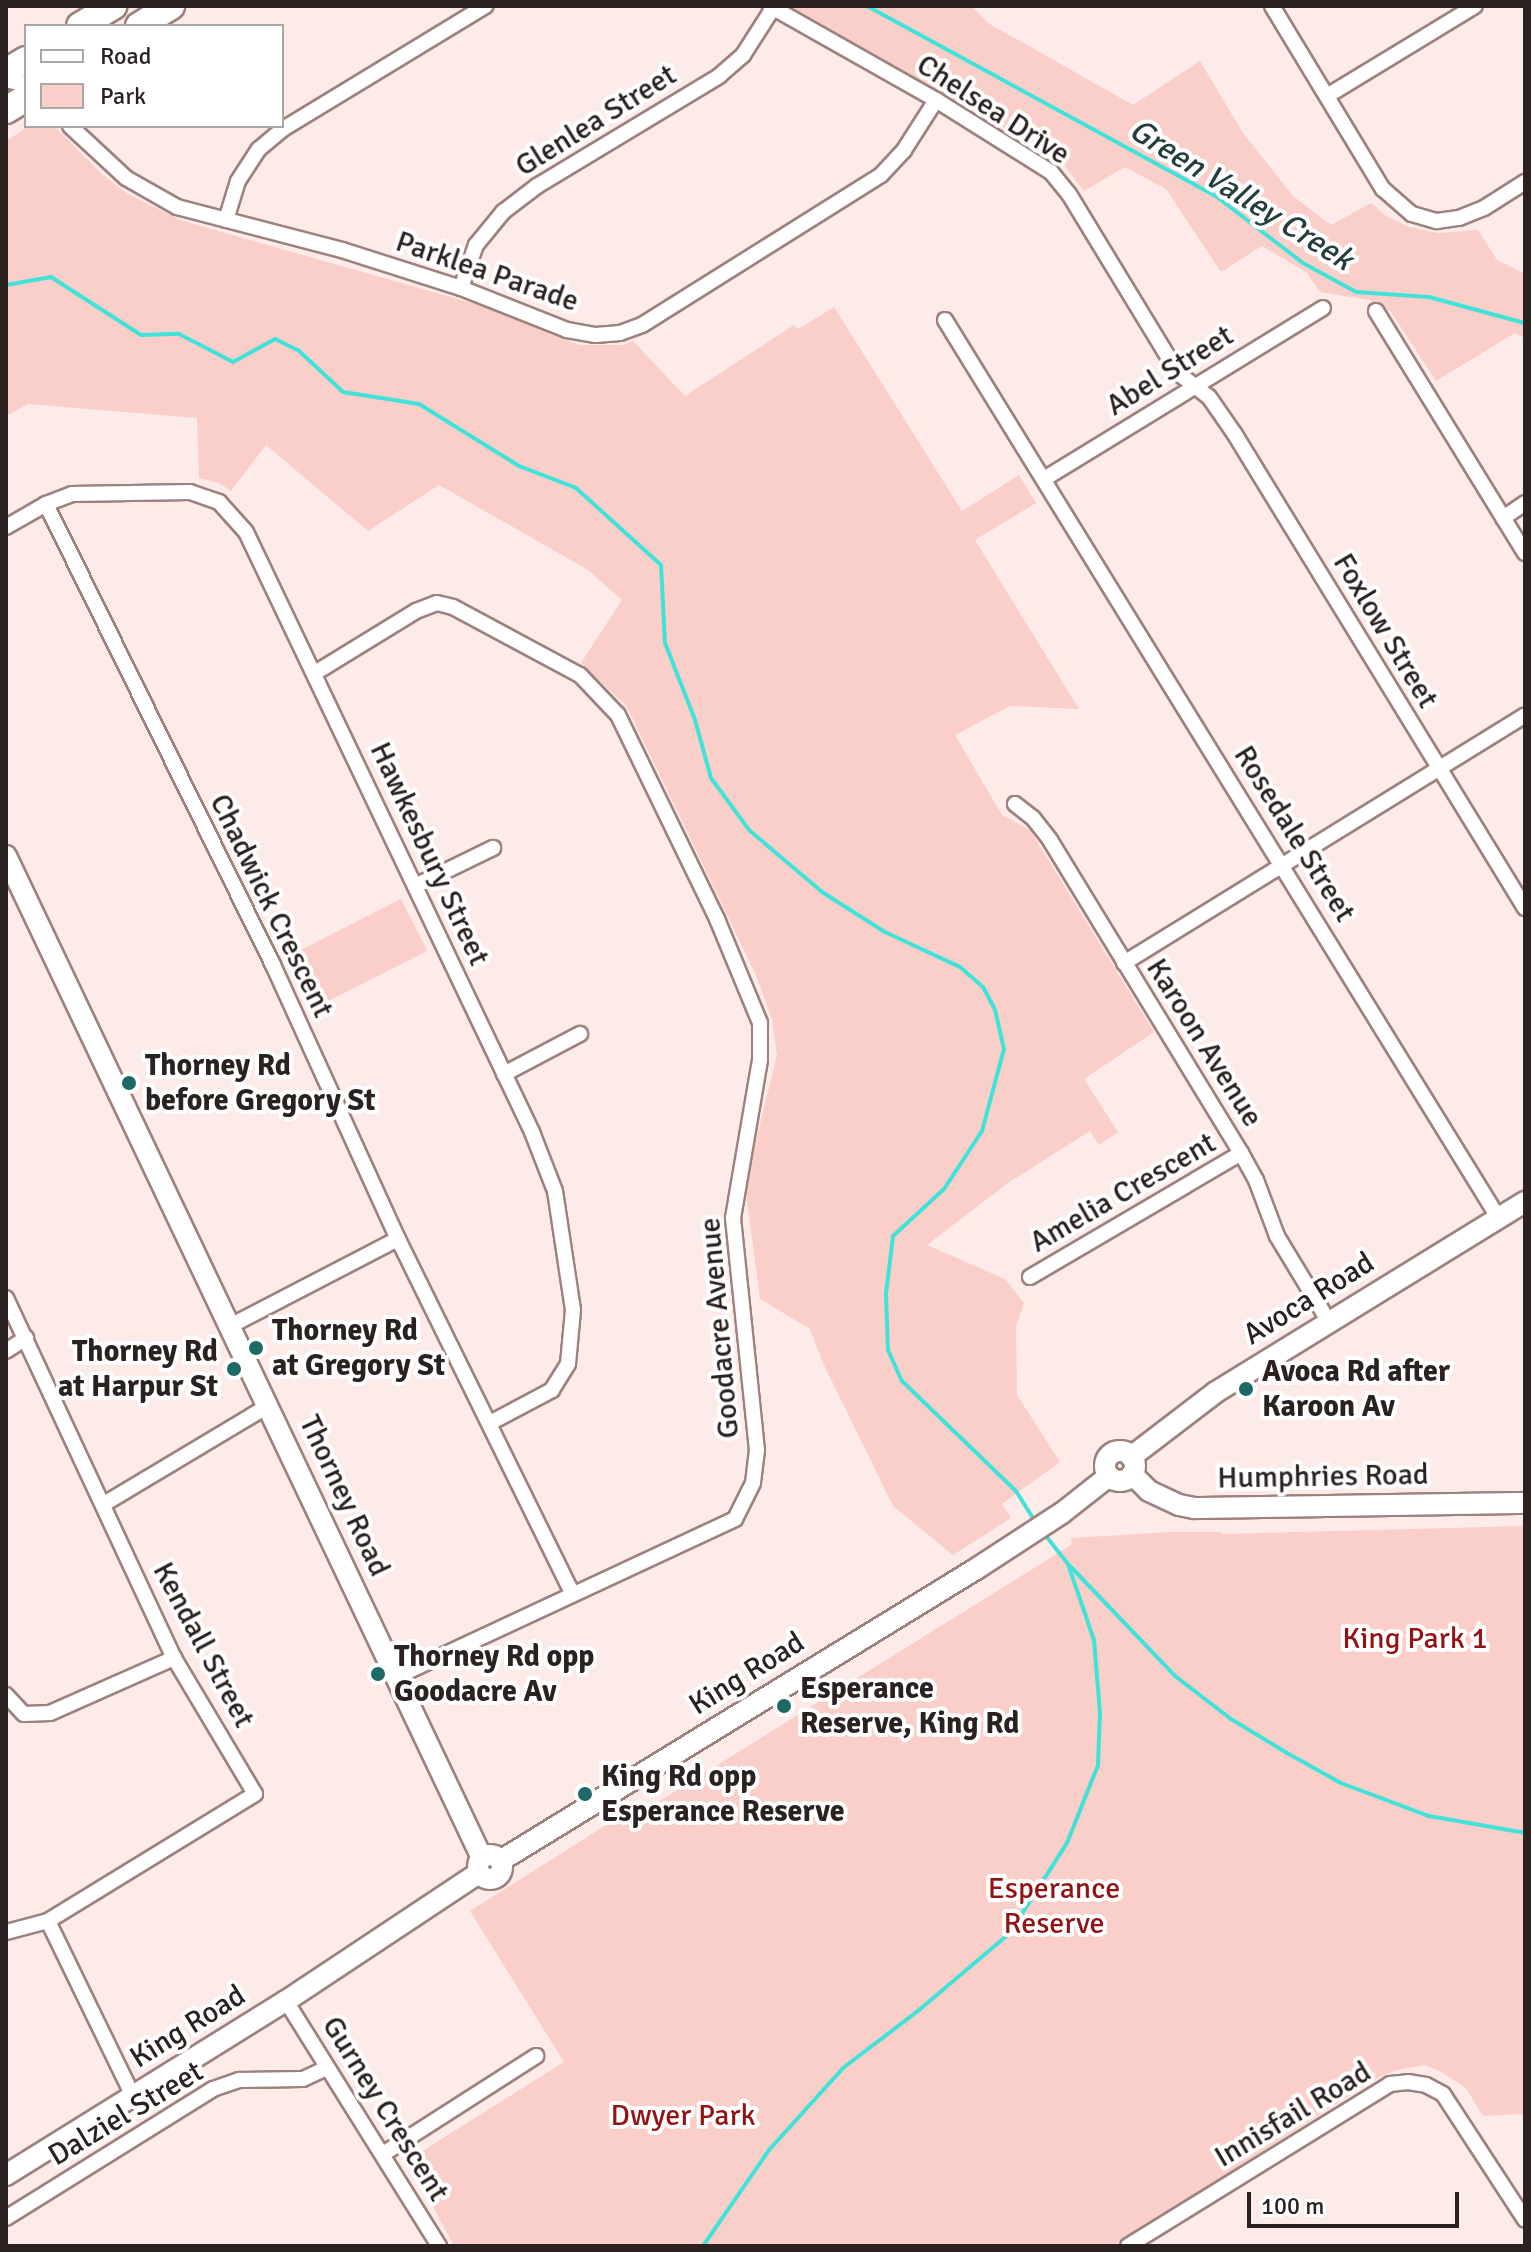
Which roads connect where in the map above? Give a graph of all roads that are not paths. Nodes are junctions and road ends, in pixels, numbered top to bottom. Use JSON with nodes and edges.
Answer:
{"nodes":[{"id":1,"x":113,"y":6,"type":"edge"},
{"id":2,"x":485,"y":6,"type":"edge"},
{"id":3,"x":1272,"y":6,"type":"edge"},
{"id":4,"x":1475,"y":6,"type":"edge"},
{"id":5,"x":771,"y":7,"type":"edge"},
{"id":6,"x":83,"y":24,"type":"edge"},
{"id":7,"x":24,"y":61,"type":"edge"},
{"id":8,"x":6,"y":72,"type":"edge"},
{"id":9,"x":1327,"y":96,"type":"junction"},
{"id":10,"x":24,"y":99,"type":"edge"},
{"id":11,"x":936,"y":100,"type":"junction"},
{"id":12,"x":6,"y":110,"type":"edge"},
{"id":13,"x":72,"y":128,"type":"edge"},
{"id":14,"x":1525,"y":182,"type":"edge"},
{"id":15,"x":226,"y":220,"type":"junction"},
{"id":16,"x":461,"y":288,"type":"junction"},
{"id":17,"x":1323,"y":308,"type":"dead end"},
{"id":18,"x":1376,"y":311,"type":"dead end"},
{"id":19,"x":945,"y":320,"type":"dead end"},
{"id":20,"x":1194,"y":386,"type":"junction"},
{"id":21,"x":1044,"y":479,"type":"junction"},
{"id":22,"x":1525,"y":503,"type":"edge"},
{"id":23,"x":46,"y":504,"type":"junction"},
{"id":24,"x":1503,"y":518,"type":"junction"},
{"id":25,"x":6,"y":527,"type":"edge"},
{"id":26,"x":1525,"y":553,"type":"edge"},
{"id":27,"x":315,"y":673,"type":"junction"},
{"id":28,"x":1525,"y":715,"type":"edge"},
{"id":29,"x":1439,"y":769,"type":"junction"},
{"id":30,"x":1015,"y":804,"type":"dead end"},
{"id":31,"x":493,"y":848,"type":"dead end"},
{"id":32,"x":6,"y":856,"type":"edge"},
{"id":33,"x":1282,"y":864,"type":"junction"},
{"id":34,"x":415,"y":886,"type":"junction"},
{"id":35,"x":1525,"y":908,"type":"edge"},
{"id":36,"x":1124,"y":963,"type":"junction"},
{"id":37,"x":580,"y":1034,"type":"dead end"},
{"id":38,"x":504,"y":1074,"type":"junction"},
{"id":39,"x":1241,"y":1153,"type":"junction"},
{"id":40,"x":1525,"y":1202,"type":"edge"},
{"id":41,"x":1498,"y":1217,"type":"junction"},
{"id":42,"x":398,"y":1239,"type":"junction"},
{"id":43,"x":1030,"y":1277,"type":"dead end"},
{"id":44,"x":6,"y":1298,"type":"edge"},
{"id":45,"x":1329,"y":1322,"type":"junction"},
{"id":46,"x":230,"y":1326,"type":"junction"},
{"id":47,"x":26,"y":1338,"type":"junction"},
{"id":48,"x":6,"y":1351,"type":"edge"},
{"id":49,"x":268,"y":1406,"type":"junction"},
{"id":50,"x":490,"y":1423,"type":"junction"},
{"id":51,"x":1132,"y":1466,"type":"junction"},
{"id":52,"x":1525,"y":1503,"type":"edge"},
{"id":53,"x":104,"y":1504,"type":"junction"},
{"id":54,"x":572,"y":1592,"type":"junction"},
{"id":55,"x":174,"y":1658,"type":"junction"},
{"id":56,"x":396,"y":1677,"type":"junction"},
{"id":57,"x":6,"y":1695,"type":"edge"},
{"id":58,"x":487,"y":1864,"type":"junction"},
{"id":59,"x":48,"y":1921,"type":"junction"},
{"id":60,"x":6,"y":1932,"type":"edge"},
{"id":61,"x":286,"y":2001,"type":"junction"},
{"id":62,"x":536,"y":2056,"type":"dead end"},
{"id":63,"x":327,"y":2068,"type":"junction"},
{"id":64,"x":133,"y":2096,"type":"junction"},
{"id":65,"x":383,"y":2154,"type":"junction"},
{"id":66,"x":6,"y":2175,"type":"edge"},
{"id":67,"x":6,"y":2218,"type":"edge"},
{"id":68,"x":1525,"y":2220,"type":"edge"},
{"id":69,"x":439,"y":2246,"type":"edge"},
{"id":70,"x":1128,"y":2246,"type":"edge"}],
"edges":[{"from":1,"to":6,"type":"highway"},
{"from":2,"to":15,"type":"street"},
{"from":3,"to":9,"type":"street"},
{"from":4,"to":9,"type":"street"},
{"from":5,"to":11,"type":"street","name":"Chelsea Drive"},
{"from":5,"to":16,"type":"street","name":"Glenlea Street"},
{"from":7,"to":8,"type":"highway"},
{"from":9,"to":14,"type":"street"},
{"from":10,"to":12,"type":"highway"},
{"from":11,"to":16,"type":"street","name":"Parklea Parade"},
{"from":11,"to":20,"type":"street","name":"Chelsea Drive"},
{"from":13,"to":15,"type":"street","name":"Parklea Parade"},
{"from":15,"to":16,"type":"street","name":"Parklea Parade"},
{"from":17,"to":20,"type":"street","name":"Abel Street"},
{"from":18,"to":24,"type":"street"},
{"from":19,"to":21,"type":"street","name":"Rosedale Street"},
{"from":20,"to":21,"type":"street","name":"Abel Street"},
{"from":20,"to":29,"type":"street","name":"Foxlow Street"},
{"from":21,"to":33,"type":"street","name":"Rosedale Street"},
{"from":22,"to":24,"type":"street"},
{"from":23,"to":25,"type":"street","name":"Hawkesbury Street"},
{"from":23,"to":27,"type":"street","name":"Hawkesbury Street"},
{"from":23,"to":42,"type":"street","name":"Chadwick Crescent"},
{"from":24,"to":26,"type":"street"},
{"from":27,"to":34,"type":"street","name":"Hawkesbury Street"},
{"from":27,"to":54,"type":"street","name":"Goodacre Avenue"},
{"from":28,"to":29,"type":"street"},
{"from":29,"to":33,"type":"street"},
{"from":29,"to":35,"type":"street","name":"Foxlow Street"},
{"from":30,"to":36,"type":"street","name":"Karoon Avenue"},
{"from":31,"to":34,"type":"street"},
{"from":32,"to":46,"type":"main road","name":"Thorney Road"},
{"from":33,"to":36,"type":"street"},
{"from":33,"to":41,"type":"street","name":"Rosedale Street"},
{"from":34,"to":38,"type":"street","name":"Hawkesbury Street"},
{"from":36,"to":39,"type":"street","name":"Karoon Avenue"},
{"from":37,"to":38,"type":"street"},
{"from":38,"to":50,"type":"street","name":"Hawkesbury Street"},
{"from":39,"to":43,"type":"street","name":"Amelia Crescent"},
{"from":39,"to":45,"type":"street","name":"Karoon Avenue"},
{"from":40,"to":41,"type":"main road","name":"Avoca Road"},
{"from":41,"to":45,"type":"main road","name":"Avoca Road"},
{"from":42,"to":46,"type":"street"},
{"from":42,"to":50,"type":"street","name":"Chadwick Crescent"},
{"from":44,"to":47,"type":"street","name":"Kendall Street"},
{"from":45,"to":51,"type":"main road","name":"Avoca Road"},
{"from":46,"to":49,"type":"main road","name":"Thorney Road"},
{"from":47,"to":48,"type":"street"},
{"from":47,"to":53,"type":"street","name":"Kendall Street"},
{"from":49,"to":53,"type":"street"},
{"from":49,"to":56,"type":"main road","name":"Thorney Road"},
{"from":50,"to":54,"type":"street","name":"Chadwick Crescent"},
{"from":51,"to":52,"type":"main road","name":"Humphries Road"},
{"from":51,"to":58,"type":"main road","name":"King Road"},
{"from":53,"to":55,"type":"street","name":"Kendall Street"},
{"from":54,"to":56,"type":"street","name":"Goodacre Avenue"},
{"from":55,"to":57,"type":"street"},
{"from":55,"to":59,"type":"street","name":"Kendall Street"},
{"from":56,"to":58,"type":"main road","name":"Thorney Road"},
{"from":58,"to":61,"type":"main road","name":"King Road"},
{"from":59,"to":60,"type":"street"},
{"from":59,"to":64,"type":"street"},
{"from":61,"to":63,"type":"street","name":"Gurney Crescent"},
{"from":61,"to":64,"type":"main road","name":"King Road"},
{"from":62,"to":65,"type":"street"},
{"from":63,"to":65,"type":"street","name":"Gurney Crescent"},
{"from":63,"to":67,"type":"street","name":"Dalziel Street"},
{"from":64,"to":66,"type":"main road","name":"King Road"},
{"from":65,"to":69,"type":"street","name":"Gurney Crescent"},
{"from":68,"to":70,"type":"street","name":"Innisfail Road"}]}
